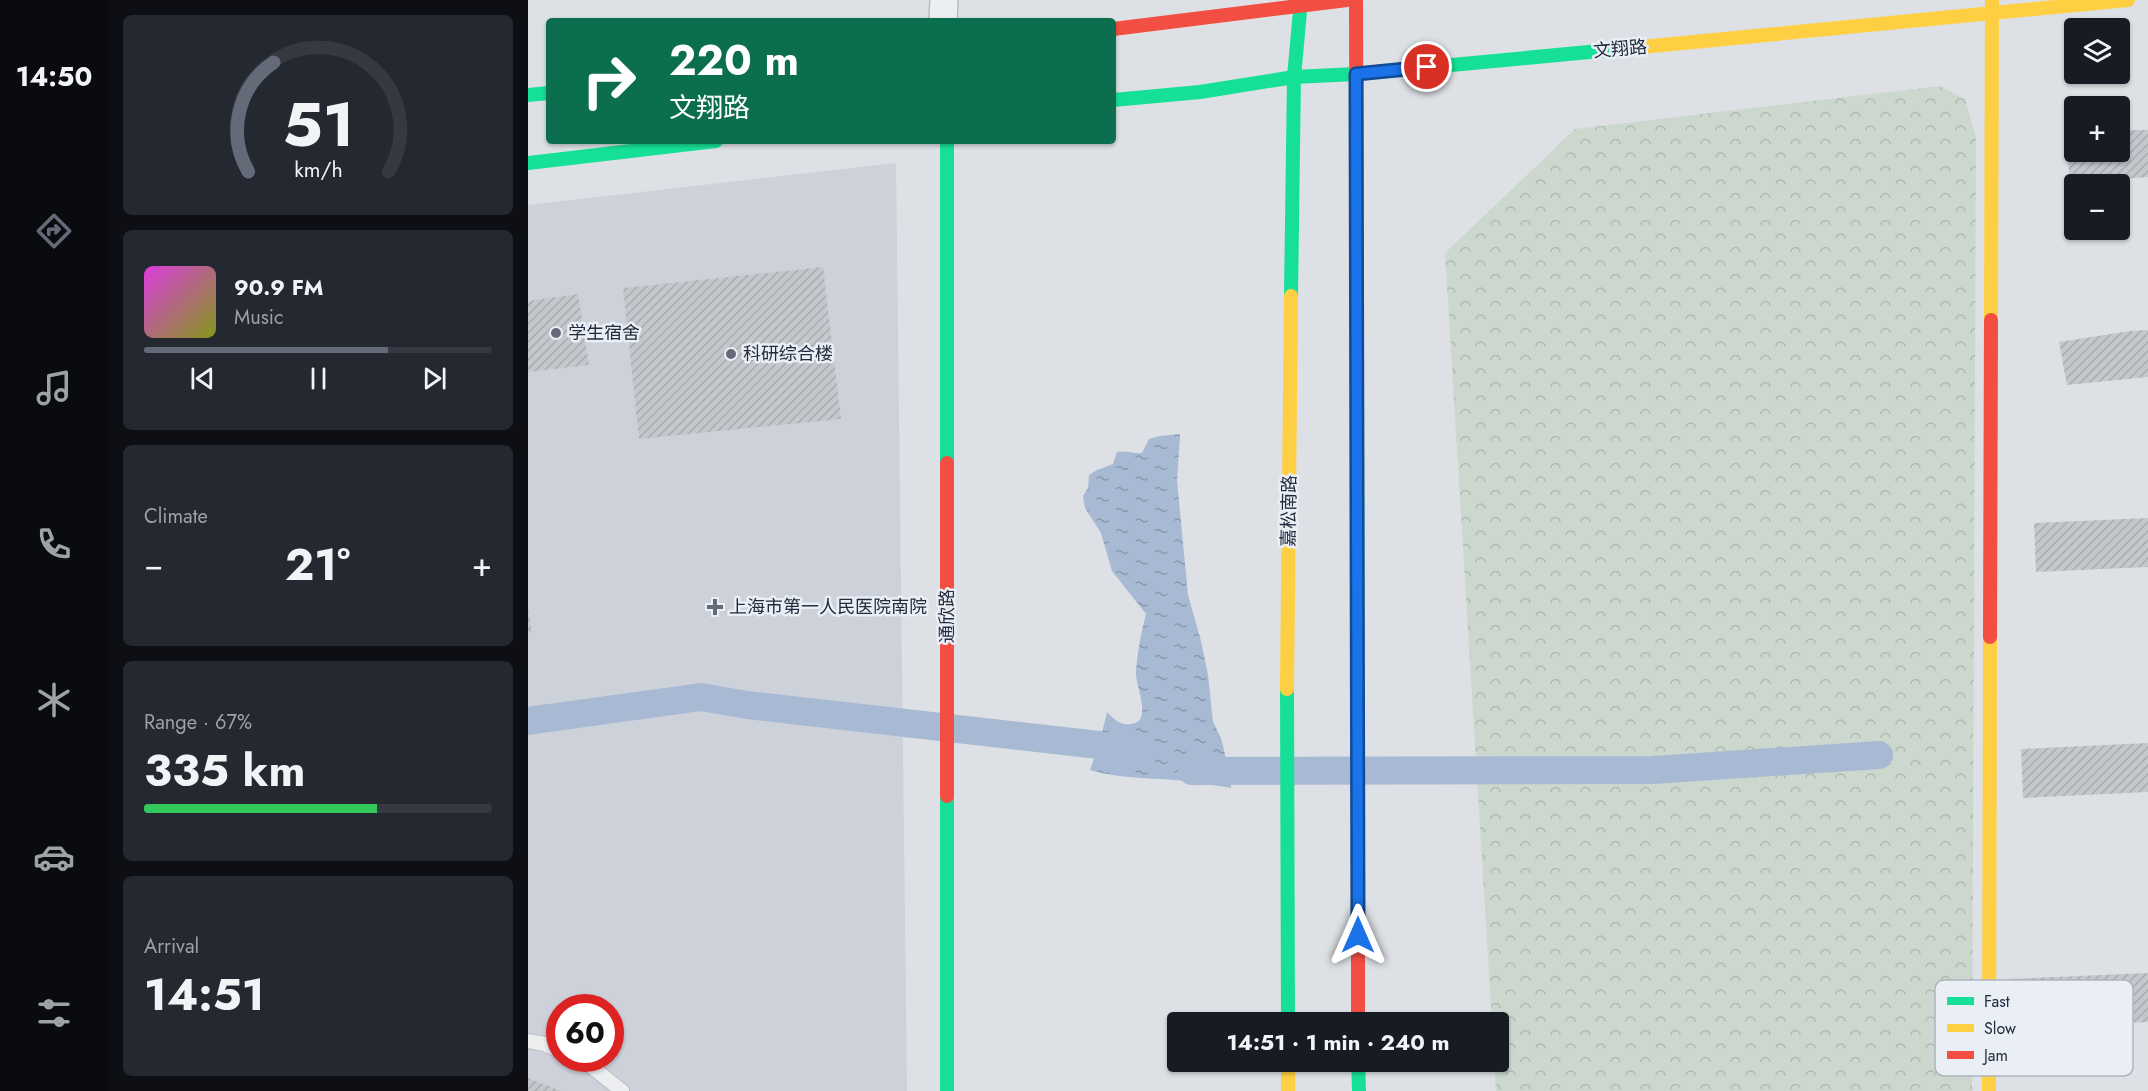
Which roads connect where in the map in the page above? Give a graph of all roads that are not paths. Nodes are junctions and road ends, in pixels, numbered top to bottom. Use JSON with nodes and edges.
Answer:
{"nodes":[{"id":1,"x":944,"y":0,"type":"edge"},
{"id":2,"x":1347,"y":0,"type":"edge"},
{"id":3,"x":1356,"y":0,"type":"edge"},
{"id":4,"x":2128,"y":0,"type":"edge"},
{"id":5,"x":1301,"y":2,"type":"edge"},
{"id":6,"x":1992,"y":7,"type":"edge"},
{"id":7,"x":943,"y":18,"type":"edge"},
{"id":8,"x":1116,"y":29,"type":"edge"},
{"id":9,"x":1356,"y":74,"type":"junction"},
{"id":10,"x":1294,"y":77,"type":"junction"},
{"id":11,"x":546,"y":93,"type":"edge"},
{"id":12,"x":528,"y":95,"type":"edge"},
{"id":13,"x":1116,"y":100,"type":"edge"},
{"id":14,"x":690,"y":144,"type":"edge"},
{"id":15,"x":947,"y":144,"type":"edge"},
{"id":16,"x":528,"y":163,"type":"edge"},
{"id":17,"x":1989,"y":980,"type":"edge"},
{"id":18,"x":1288,"y":1012,"type":"edge"},
{"id":19,"x":1358,"y":1012,"type":"edge"},
{"id":20,"x":528,"y":1041,"type":"edge"},
{"id":21,"x":546,"y":1045,"type":"edge"},
{"id":22,"x":598,"y":1072,"type":"edge"},
{"id":23,"x":1288,"y":1072,"type":"edge"},
{"id":24,"x":1359,"y":1072,"type":"edge"},
{"id":25,"x":1989,"y":1076,"type":"edge"},
{"id":26,"x":622,"y":1091,"type":"edge"},
{"id":27,"x":947,"y":1091,"type":"edge"},
{"id":28,"x":1288,"y":1091,"type":"edge"},
{"id":29,"x":1359,"y":1091,"type":"edge"},
{"id":30,"x":1989,"y":1091,"type":"edge"}],
"edges":[{"from":1,"to":7,"type":"street"},
{"from":2,"to":5,"type":"main road"},
{"from":3,"to":9,"type":"main road"},
{"from":4,"to":6,"type":"main road","name":"文翔路"},
{"from":5,"to":8,"type":"main road"},
{"from":5,"to":10,"type":"main road","name":"嘉松南路"},
{"from":6,"to":9,"type":"main road","name":"文翔路"},
{"from":6,"to":17,"type":"main road"},
{"from":9,"to":10,"type":"main road","name":"文翔路"},
{"from":9,"to":19,"type":"main road"},
{"from":10,"to":13,"type":"main road","name":"文翔路"},
{"from":10,"to":18,"type":"main road","name":"嘉松南路"},
{"from":11,"to":12,"type":"main road"},
{"from":14,"to":16,"type":"main road"},
{"from":15,"to":27,"type":"main road","name":"通欣路"},
{"from":20,"to":21,"type":"lane"},
{"from":22,"to":26,"type":"lane"},
{"from":23,"to":28,"type":"main road"},
{"from":24,"to":29,"type":"main road"},
{"from":25,"to":30,"type":"main road"}]}
